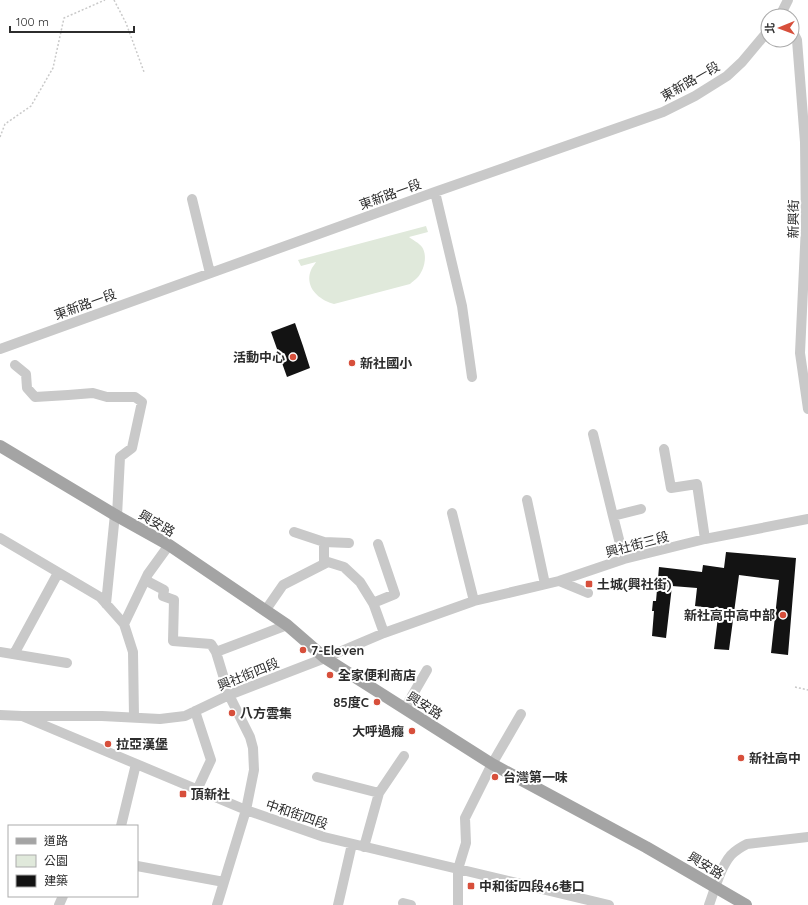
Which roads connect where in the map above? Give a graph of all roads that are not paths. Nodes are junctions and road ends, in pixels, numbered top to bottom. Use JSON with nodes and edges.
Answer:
{"nodes":[{"id":1,"x":760,"y":41,"type":"edge"},
{"id":2,"x":798,"y":48,"type":"edge"},
{"id":3,"x":435,"y":192,"type":"junction"},
{"id":4,"x":192,"y":199,"type":"dead end"},
{"id":5,"x":210,"y":273,"type":"junction"},
{"id":6,"x":0,"y":349,"type":"edge"},
{"id":7,"x":14,"y":365,"type":"dead end"},
{"id":8,"x":472,"y":377,"type":"dead end"},
{"id":9,"x":808,"y":409,"type":"edge"},
{"id":10,"x":594,"y":434,"type":"dead end"},
{"id":11,"x":0,"y":446,"type":"edge"},
{"id":12,"x":664,"y":450,"type":"dead end"},
{"id":13,"x":527,"y":500,"type":"dead end"},
{"id":14,"x":641,"y":509,"type":"dead end"},
{"id":15,"x":452,"y":513,"type":"dead end"},
{"id":16,"x":116,"y":515,"type":"junction"},
{"id":17,"x":613,"y":516,"type":"junction"},
{"id":18,"x":808,"y":519,"type":"edge"},
{"id":19,"x":294,"y":532,"type":"dead end"},
{"id":20,"x":0,"y":538,"type":"edge"},
{"id":21,"x":706,"y":539,"type":"junction"},
{"id":22,"x":324,"y":542,"type":"junction"},
{"id":23,"x":349,"y":543,"type":"dead end"},
{"id":24,"x":378,"y":544,"type":"dead end"},
{"id":25,"x":169,"y":545,"type":"junction"},
{"id":26,"x":624,"y":559,"type":"junction"},
{"id":27,"x":324,"y":564,"type":"junction"},
{"id":28,"x":58,"y":573,"type":"junction"},
{"id":29,"x":145,"y":580,"type":"junction"},
{"id":30,"x":559,"y":581,"type":"junction"},
{"id":31,"x":545,"y":584,"type":"junction"},
{"id":32,"x":588,"y":593,"type":"dead end"},
{"id":33,"x":474,"y":601,"type":"junction"},
{"id":34,"x":106,"y":604,"type":"junction"},
{"id":35,"x":373,"y":604,"type":"junction"},
{"id":36,"x":265,"y":611,"type":"junction"},
{"id":37,"x":124,"y":624,"type":"junction"},
{"id":38,"x":287,"y":626,"type":"junction"},
{"id":39,"x":384,"y":633,"type":"junction"},
{"id":40,"x":0,"y":652,"type":"edge"},
{"id":41,"x":216,"y":652,"type":"junction"},
{"id":42,"x":14,"y":654,"type":"junction"},
{"id":43,"x":325,"y":658,"type":"junction"},
{"id":44,"x":67,"y":663,"type":"dead end"},
{"id":45,"x":427,"y":670,"type":"dead end"},
{"id":46,"x":229,"y":695,"type":"junction"},
{"id":47,"x":405,"y":708,"type":"junction"},
{"id":48,"x":195,"y":711,"type":"junction"},
{"id":49,"x":521,"y":714,"type":"dead end"},
{"id":50,"x":0,"y":715,"type":"edge"},
{"id":51,"x":22,"y":716,"type":"junction"},
{"id":52,"x":134,"y":717,"type":"junction"},
{"id":53,"x":404,"y":756,"type":"dead end"},
{"id":54,"x":136,"y":764,"type":"junction"},
{"id":55,"x":492,"y":764,"type":"junction"},
{"id":56,"x":317,"y":777,"type":"dead end"},
{"id":57,"x":197,"y":790,"type":"junction"},
{"id":58,"x":379,"y":793,"type":"junction"},
{"id":59,"x":246,"y":810,"type":"junction"},
{"id":60,"x":121,"y":825,"type":"edge"},
{"id":61,"x":808,"y":837,"type":"edge"},
{"id":62,"x":352,"y":844,"type":"junction"},
{"id":63,"x":364,"y":847,"type":"junction"},
{"id":64,"x":138,"y":866,"type":"edge"},
{"id":65,"x":458,"y":869,"type":"junction"},
{"id":66,"x":224,"y":882,"type":"junction"},
{"id":67,"x":716,"y":887,"type":"junction"},
{"id":68,"x":217,"y":905,"type":"edge"},
{"id":69,"x":338,"y":905,"type":"edge"},
{"id":70,"x":458,"y":905,"type":"edge"},
{"id":71,"x":609,"y":905,"type":"edge"},
{"id":72,"x":709,"y":905,"type":"edge"},
{"id":73,"x":746,"y":905,"type":"edge"}],
"edges":[{"from":1,"to":3,"type":"street","name":"東新路一段"},
{"from":2,"to":9,"type":"street","name":"新興街"},
{"from":3,"to":5,"type":"street","name":"東新路一段"},
{"from":3,"to":8,"type":"street"},
{"from":4,"to":5,"type":"street"},
{"from":5,"to":6,"type":"street","name":"東新路一段"},
{"from":7,"to":16,"type":"street"},
{"from":10,"to":17,"type":"street"},
{"from":11,"to":16,"type":"main road","name":"興安路"},
{"from":12,"to":21,"type":"street"},
{"from":13,"to":31,"type":"street"},
{"from":14,"to":17,"type":"street"},
{"from":15,"to":33,"type":"street"},
{"from":16,"to":25,"type":"main road","name":"興安路"},
{"from":16,"to":34,"type":"street"},
{"from":17,"to":26,"type":"street"},
{"from":18,"to":21,"type":"street","name":"興社街三段"},
{"from":19,"to":22,"type":"street"},
{"from":20,"to":28,"type":"street"},
{"from":21,"to":26,"type":"street","name":"興社街三段"},
{"from":22,"to":23,"type":"street"},
{"from":22,"to":27,"type":"street"},
{"from":24,"to":35,"type":"street"},
{"from":25,"to":29,"type":"street"},
{"from":25,"to":36,"type":"main road","name":"興安路"},
{"from":26,"to":30,"type":"street","name":"興社街三段"},
{"from":27,"to":35,"type":"street"},
{"from":27,"to":36,"type":"street"},
{"from":28,"to":34,"type":"street"},
{"from":28,"to":42,"type":"street"},
{"from":29,"to":37,"type":"street"},
{"from":29,"to":41,"type":"street"},
{"from":30,"to":31,"type":"street","name":"興社街三段"},
{"from":30,"to":32,"type":"street"},
{"from":31,"to":33,"type":"street","name":"興社街三段"},
{"from":33,"to":39,"type":"street","name":"興社街四段"},
{"from":34,"to":37,"type":"street"},
{"from":35,"to":39,"type":"street"},
{"from":36,"to":38,"type":"main road","name":"興安路"},
{"from":37,"to":52,"type":"street"},
{"from":38,"to":41,"type":"street"},
{"from":38,"to":43,"type":"main road","name":"興安路"},
{"from":39,"to":43,"type":"street","name":"興社街四段"},
{"from":40,"to":42,"type":"street"},
{"from":41,"to":46,"type":"street"},
{"from":42,"to":44,"type":"street"},
{"from":43,"to":46,"type":"street","name":"興社街四段"},
{"from":43,"to":47,"type":"main road","name":"興安路"},
{"from":45,"to":47,"type":"street"},
{"from":46,"to":48,"type":"street","name":"興社街四段"},
{"from":46,"to":59,"type":"street"},
{"from":47,"to":55,"type":"main road","name":"興安路"},
{"from":48,"to":52,"type":"street","name":"興社街四段"},
{"from":48,"to":57,"type":"street"},
{"from":49,"to":55,"type":"street"},
{"from":50,"to":51,"type":"street","name":"中和街四段"},
{"from":51,"to":52,"type":"street","name":"興社街四段"},
{"from":51,"to":54,"type":"street","name":"中和街四段"},
{"from":53,"to":58,"type":"street"},
{"from":54,"to":57,"type":"street","name":"中和街四段"},
{"from":54,"to":60,"type":"street"},
{"from":55,"to":65,"type":"street"},
{"from":55,"to":67,"type":"main road","name":"興安路"},
{"from":56,"to":58,"type":"street"},
{"from":57,"to":59,"type":"street","name":"中和街四段"},
{"from":58,"to":63,"type":"street"},
{"from":59,"to":62,"type":"street","name":"中和街四段"},
{"from":59,"to":66,"type":"street"},
{"from":61,"to":67,"type":"street"},
{"from":62,"to":63,"type":"street","name":"中和街四段"},
{"from":62,"to":69,"type":"street"},
{"from":63,"to":65,"type":"street","name":"中和街四段"},
{"from":64,"to":66,"type":"street"},
{"from":65,"to":70,"type":"street"},
{"from":65,"to":71,"type":"street","name":"中和街四段"},
{"from":66,"to":68,"type":"street"},
{"from":67,"to":72,"type":"street"},
{"from":67,"to":73,"type":"main road","name":"興安路"}]}
